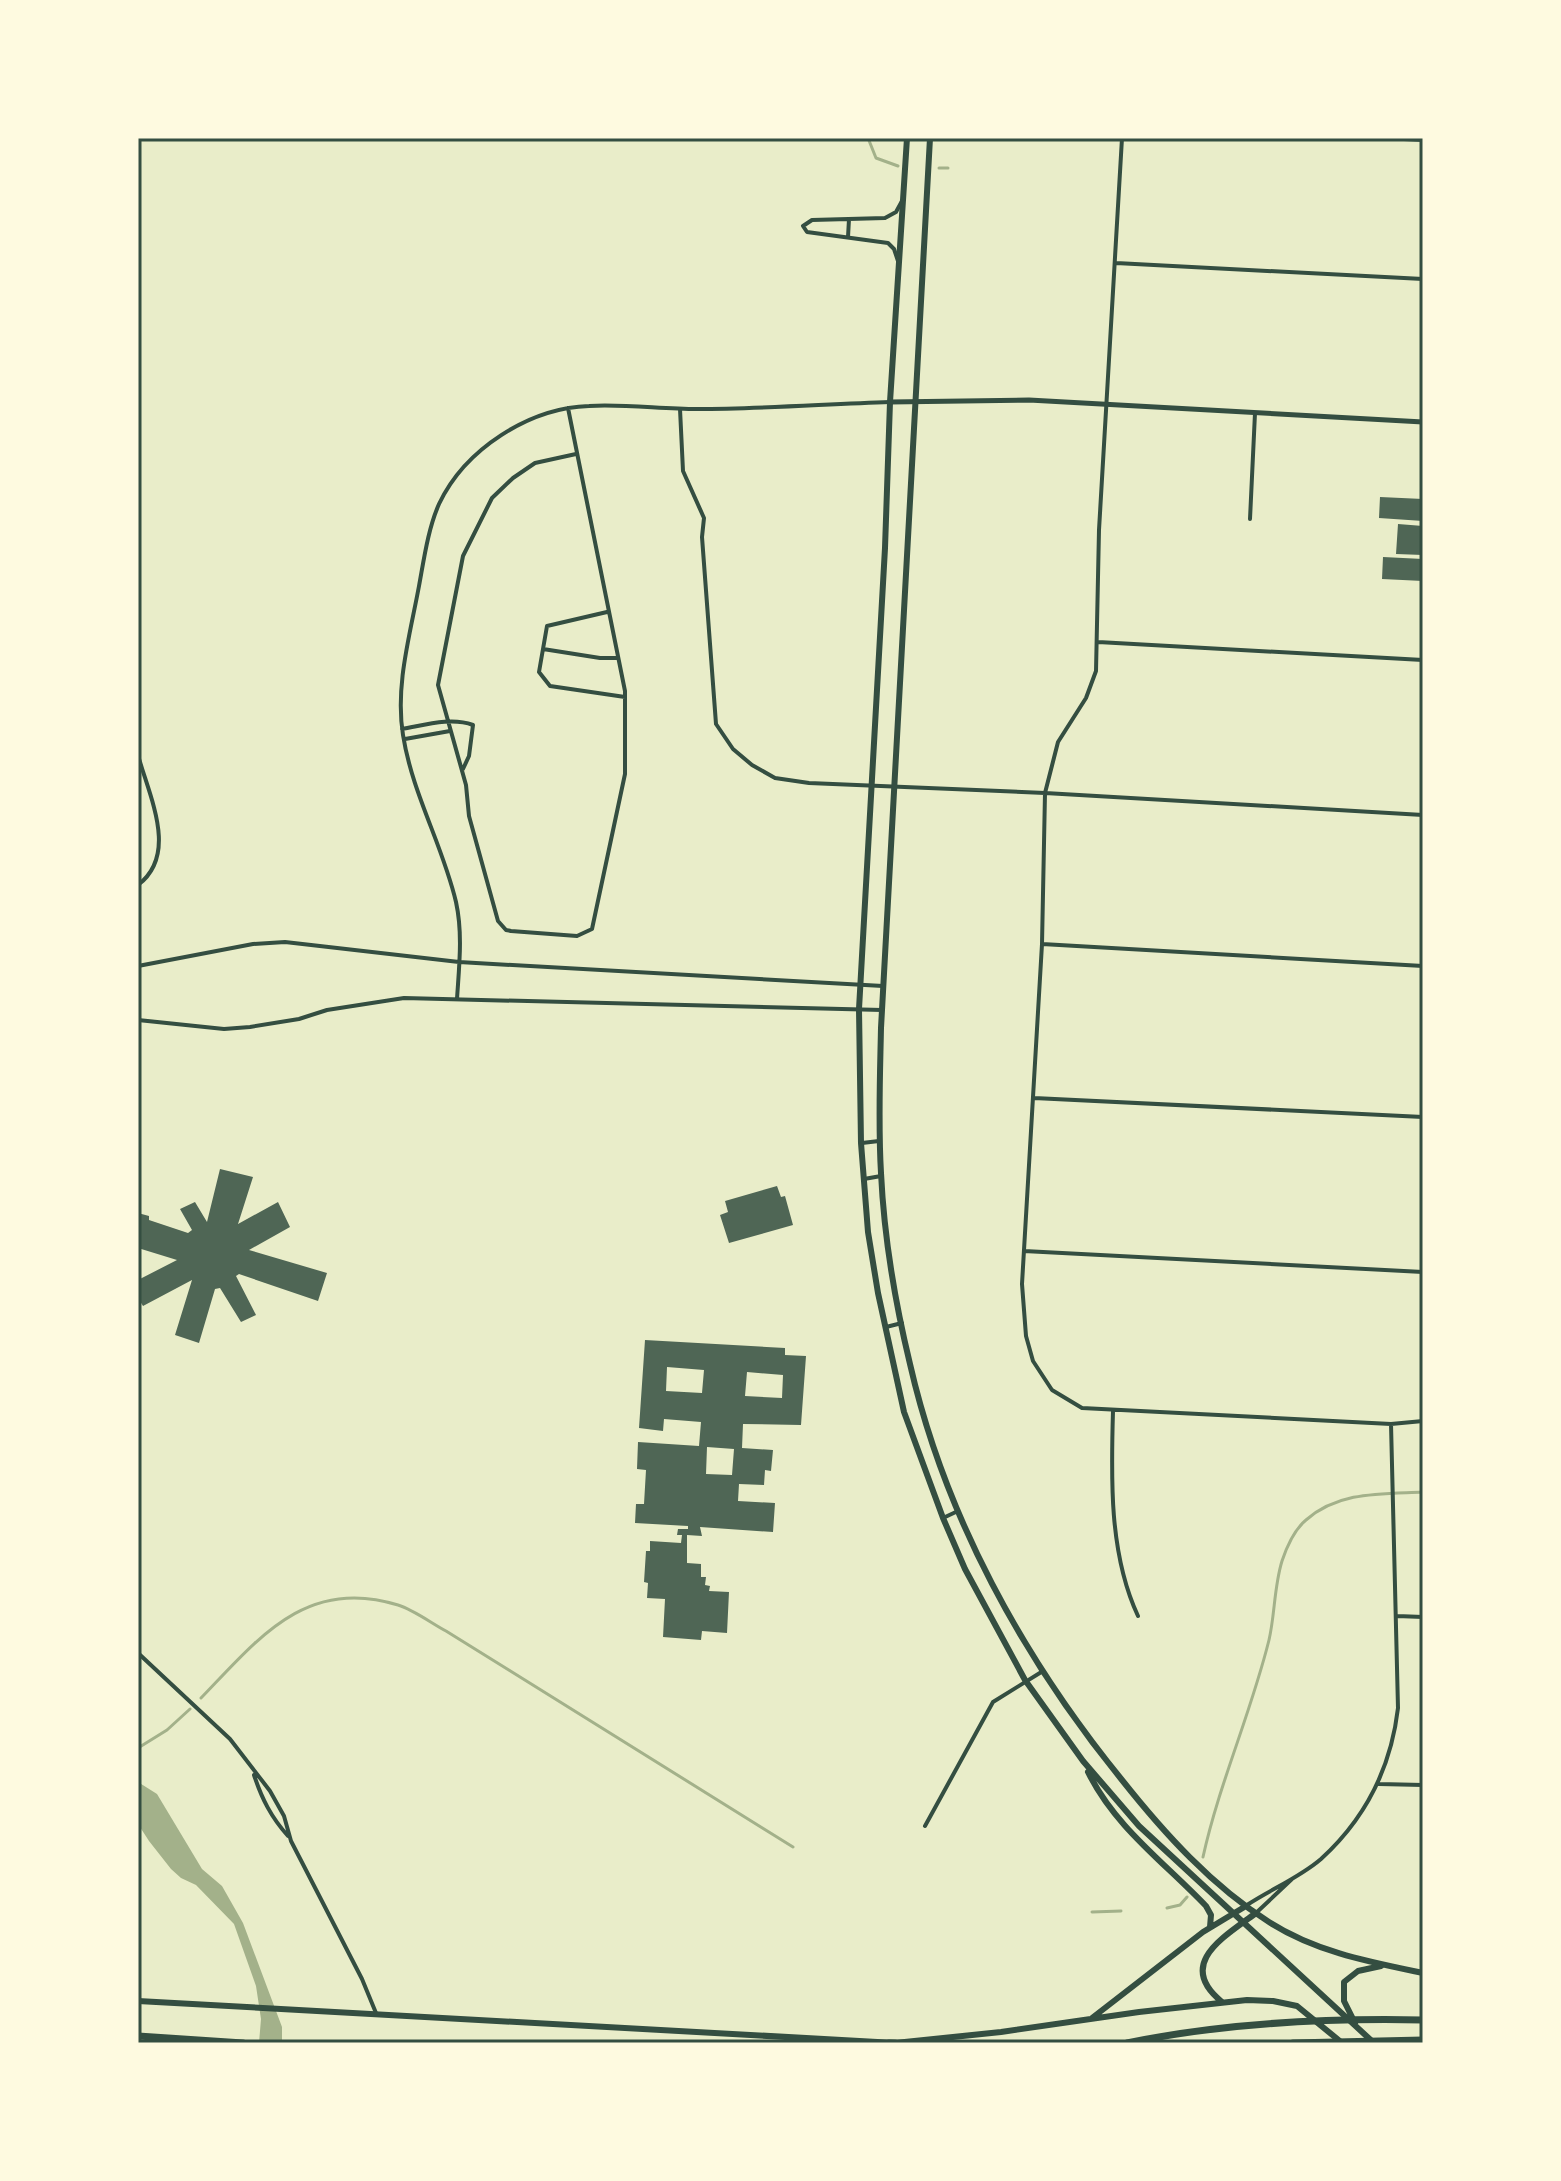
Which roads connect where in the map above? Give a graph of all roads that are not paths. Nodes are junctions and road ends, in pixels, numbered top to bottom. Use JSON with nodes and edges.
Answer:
{"nodes":[{"id":1,"x":907,"y":138,"type":"edge"},
{"id":2,"x":930,"y":138,"type":"edge"},
{"id":3,"x":1122,"y":138,"type":"edge"},
{"id":4,"x":1385,"y":138,"type":"edge"},
{"id":5,"x":1423,"y":140,"type":"edge"},
{"id":6,"x":904,"y":196,"type":"junction"},
{"id":7,"x":849,"y":219,"type":"junction"},
{"id":8,"x":848,"y":237,"type":"junction"},
{"id":9,"x":1116,"y":263,"type":"junction"},
{"id":10,"x":899,"y":267,"type":"junction"},
{"id":11,"x":1423,"y":279,"type":"edge"},
{"id":12,"x":890,"y":402,"type":"junction"},
{"id":13,"x":914,"y":403,"type":"junction"},
{"id":14,"x":1108,"y":405,"type":"junction"},
{"id":15,"x":568,"y":408,"type":"junction"},
{"id":16,"x":680,"y":409,"type":"junction"},
{"id":17,"x":1255,"y":413,"type":"junction"},
{"id":18,"x":1423,"y":422,"type":"edge"},
{"id":19,"x":576,"y":454,"type":"junction"},
{"id":20,"x":1250,"y":519,"type":"dead end"},
{"id":21,"x":608,"y":611,"type":"junction"},
{"id":22,"x":1097,"y":642,"type":"junction"},
{"id":23,"x":543,"y":649,"type":"junction"},
{"id":24,"x":618,"y":658,"type":"junction"},
{"id":25,"x":1423,"y":660,"type":"edge"},
{"id":26,"x":625,"y":697,"type":"junction"},
{"id":27,"x":448,"y":721,"type":"junction"},
{"id":28,"x":402,"y":729,"type":"junction"},
{"id":29,"x":450,"y":731,"type":"junction"},
{"id":30,"x":404,"y":740,"type":"junction"},
{"id":31,"x":138,"y":755,"type":"edge"},
{"id":32,"x":462,"y":772,"type":"junction"},
{"id":33,"x":870,"y":787,"type":"junction"},
{"id":34,"x":895,"y":788,"type":"junction"},
{"id":35,"x":1045,"y":793,"type":"junction"},
{"id":36,"x":1423,"y":815,"type":"edge"},
{"id":37,"x":138,"y":885,"type":"edge"},
{"id":38,"x":1042,"y":944,"type":"junction"},
{"id":39,"x":459,"y":962,"type":"junction"},
{"id":40,"x":138,"y":966,"type":"edge"},
{"id":41,"x":1423,"y":966,"type":"edge"},
{"id":42,"x":860,"y":985,"type":"junction"},
{"id":43,"x":883,"y":986,"type":"junction"},
{"id":44,"x":457,"y":999,"type":"junction"},
{"id":45,"x":859,"y":1009,"type":"junction"},
{"id":46,"x":882,"y":1010,"type":"junction"},
{"id":47,"x":138,"y":1020,"type":"edge"},
{"id":48,"x":1034,"y":1098,"type":"junction"},
{"id":49,"x":1423,"y":1117,"type":"edge"},
{"id":50,"x":879,"y":1141,"type":"junction"},
{"id":51,"x":861,"y":1143,"type":"junction"},
{"id":52,"x":881,"y":1176,"type":"junction"},
{"id":53,"x":864,"y":1179,"type":"junction"},
{"id":54,"x":1024,"y":1251,"type":"junction"},
{"id":55,"x":1423,"y":1272,"type":"edge"},
{"id":56,"x":902,"y":1323,"type":"junction"},
{"id":57,"x":886,"y":1327,"type":"junction"},
{"id":58,"x":1113,"y":1411,"type":"junction"},
{"id":59,"x":1423,"y":1421,"type":"edge"},
{"id":60,"x":1391,"y":1424,"type":"junction"},
{"id":61,"x":958,"y":1511,"type":"junction"},
{"id":62,"x":943,"y":1518,"type":"junction"},
{"id":63,"x":1138,"y":1616,"type":"dead end"},
{"id":64,"x":1397,"y":1616,"type":"junction"},
{"id":65,"x":1423,"y":1617,"type":"edge"},
{"id":66,"x":138,"y":1653,"type":"edge"},
{"id":67,"x":1043,"y":1671,"type":"junction"},
{"id":68,"x":1025,"y":1680,"type":"junction"},
{"id":69,"x":1083,"y":1761,"type":"junction"},
{"id":70,"x":254,"y":1772,"type":"junction"},
{"id":71,"x":1379,"y":1784,"type":"junction"},
{"id":72,"x":1423,"y":1785,"type":"edge"},
{"id":73,"x":925,"y":1826,"type":"dead end"},
{"id":74,"x":291,"y":1841,"type":"junction"},
{"id":75,"x":1293,"y":1878,"type":"junction"},
{"id":76,"x":1246,"y":1906,"type":"junction"},
{"id":77,"x":1234,"y":1913,"type":"junction"},
{"id":78,"x":1256,"y":1913,"type":"junction"},
{"id":79,"x":1243,"y":1922,"type":"junction"},
{"id":80,"x":1210,"y":1927,"type":"junction"},
{"id":81,"x":1384,"y":1965,"type":"junction"},
{"id":82,"x":1423,"y":1973,"type":"edge"},
{"id":83,"x":138,"y":2001,"type":"edge"},
{"id":84,"x":1222,"y":2002,"type":"junction"},
{"id":85,"x":376,"y":2013,"type":"junction"},
{"id":86,"x":1089,"y":2020,"type":"junction"},
{"id":87,"x":1423,"y":2020,"type":"edge"},
{"id":88,"x":1359,"y":2029,"type":"junction"},
{"id":89,"x":138,"y":2036,"type":"edge"},
{"id":90,"x":1422,"y":2040,"type":"edge"},
{"id":91,"x":243,"y":2043,"type":"edge"},
{"id":92,"x":889,"y":2043,"type":"edge"},
{"id":93,"x":895,"y":2043,"type":"edge"},
{"id":94,"x":1127,"y":2043,"type":"edge"},
{"id":95,"x":1294,"y":2043,"type":"edge"},
{"id":96,"x":1342,"y":2043,"type":"edge"},
{"id":97,"x":1374,"y":2043,"type":"edge"}],
"edges":[{"from":1,"to":6,"type":"main road"},
{"from":2,"to":13,"type":"main road"},
{"from":3,"to":9,"type":"street"},
{"from":4,"to":5,"type":"street"},
{"from":6,"to":7,"type":"street"},
{"from":6,"to":10,"type":"main road"},
{"from":7,"to":8,"type":"street"},
{"from":7,"to":8,"type":"street"},
{"from":8,"to":10,"type":"street"},
{"from":9,"to":11,"type":"street"},
{"from":9,"to":14,"type":"street"},
{"from":10,"to":12,"type":"main road"},
{"from":12,"to":13,"type":"street"},
{"from":12,"to":16,"type":"street"},
{"from":12,"to":33,"type":"main road"},
{"from":13,"to":14,"type":"street"},
{"from":13,"to":34,"type":"main road"},
{"from":14,"to":17,"type":"street"},
{"from":14,"to":22,"type":"street"},
{"from":15,"to":16,"type":"street"},
{"from":15,"to":19,"type":"street"},
{"from":15,"to":28,"type":"street"},
{"from":16,"to":33,"type":"street"},
{"from":17,"to":18,"type":"street"},
{"from":17,"to":20,"type":"street"},
{"from":19,"to":21,"type":"street"},
{"from":19,"to":27,"type":"street"},
{"from":21,"to":23,"type":"street"},
{"from":21,"to":24,"type":"street"},
{"from":22,"to":25,"type":"street"},
{"from":22,"to":35,"type":"street"},
{"from":23,"to":24,"type":"street"},
{"from":23,"to":26,"type":"street"},
{"from":24,"to":26,"type":"street"},
{"from":26,"to":32,"type":"street"},
{"from":27,"to":28,"type":"street"},
{"from":27,"to":29,"type":"street"},
{"from":27,"to":32,"type":"street"},
{"from":28,"to":30,"type":"street"},
{"from":29,"to":30,"type":"street"},
{"from":29,"to":32,"type":"street"},
{"from":30,"to":39,"type":"street"},
{"from":31,"to":37,"type":"street"},
{"from":33,"to":34,"type":"street"},
{"from":33,"to":42,"type":"main road"},
{"from":34,"to":35,"type":"street"},
{"from":34,"to":43,"type":"main road"},
{"from":35,"to":36,"type":"street"},
{"from":35,"to":38,"type":"street"},
{"from":38,"to":41,"type":"street"},
{"from":38,"to":48,"type":"street"},
{"from":39,"to":40,"type":"street"},
{"from":39,"to":42,"type":"street"},
{"from":39,"to":44,"type":"street"},
{"from":42,"to":43,"type":"street"},
{"from":42,"to":45,"type":"main road"},
{"from":43,"to":46,"type":"main road"},
{"from":44,"to":45,"type":"street"},
{"from":44,"to":47,"type":"street"},
{"from":45,"to":46,"type":"street"},
{"from":45,"to":51,"type":"main road"},
{"from":46,"to":50,"type":"main road"},
{"from":48,"to":49,"type":"street"},
{"from":48,"to":54,"type":"street"},
{"from":50,"to":51,"type":"street"},
{"from":50,"to":52,"type":"main road"},
{"from":51,"to":53,"type":"main road"},
{"from":52,"to":53,"type":"street"},
{"from":52,"to":56,"type":"main road"},
{"from":53,"to":57,"type":"main road"},
{"from":54,"to":55,"type":"street"},
{"from":54,"to":58,"type":"street"},
{"from":56,"to":57,"type":"street"},
{"from":56,"to":61,"type":"main road"},
{"from":57,"to":62,"type":"main road"},
{"from":58,"to":60,"type":"street"},
{"from":58,"to":63,"type":"street"},
{"from":59,"to":60,"type":"street"},
{"from":60,"to":64,"type":"street"},
{"from":61,"to":62,"type":"street"},
{"from":61,"to":67,"type":"main road"},
{"from":62,"to":68,"type":"main road"},
{"from":64,"to":65,"type":"street"},
{"from":64,"to":71,"type":"street"},
{"from":66,"to":70,"type":"street"},
{"from":67,"to":68,"type":"street"},
{"from":67,"to":76,"type":"main road"},
{"from":68,"to":69,"type":"main road"},
{"from":68,"to":73,"type":"street"},
{"from":69,"to":77,"type":"main road"},
{"from":69,"to":80,"type":"main road"},
{"from":70,"to":74,"type":"street"},
{"from":70,"to":74,"type":"street"},
{"from":71,"to":72,"type":"street"},
{"from":71,"to":75,"type":"street"},
{"from":74,"to":85,"type":"street"},
{"from":75,"to":76,"type":"street"},
{"from":75,"to":78,"type":"street"},
{"from":76,"to":77,"type":"main road"},
{"from":76,"to":78,"type":"main road"},
{"from":77,"to":79,"type":"main road"},
{"from":77,"to":80,"type":"main road"},
{"from":78,"to":79,"type":"main road"},
{"from":78,"to":81,"type":"main road"},
{"from":79,"to":84,"type":"main road"},
{"from":79,"to":88,"type":"main road"},
{"from":80,"to":86,"type":"main road"},
{"from":81,"to":82,"type":"main road"},
{"from":81,"to":88,"type":"main road"},
{"from":83,"to":85,"type":"main road"},
{"from":84,"to":86,"type":"main road"},
{"from":84,"to":96,"type":"main road"},
{"from":85,"to":93,"type":"main road"},
{"from":86,"to":93,"type":"main road"},
{"from":87,"to":94,"type":"highway"},
{"from":88,"to":97,"type":"main road"},
{"from":89,"to":91,"type":"highway"},
{"from":90,"to":95,"type":"highway"},
{"from":92,"to":93,"type":"highway"}]}
